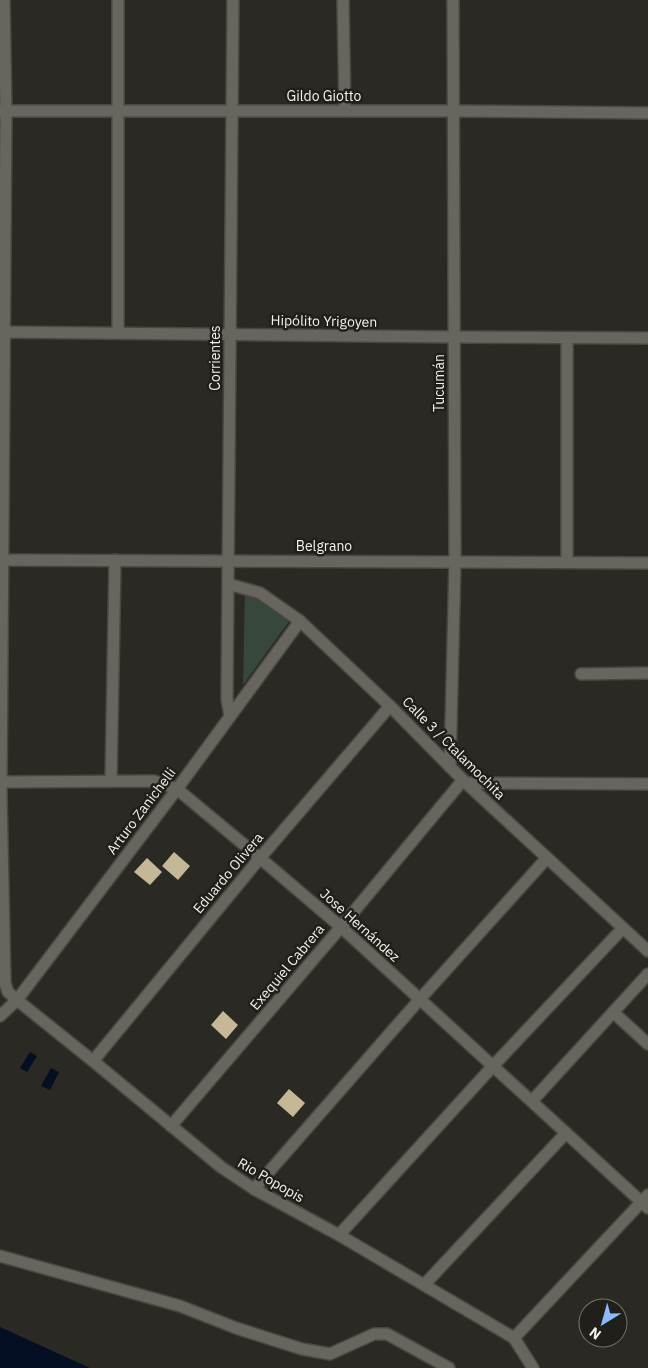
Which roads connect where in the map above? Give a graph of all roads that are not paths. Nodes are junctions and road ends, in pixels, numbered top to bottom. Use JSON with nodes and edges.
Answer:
{"nodes":[{"id":1,"x":4,"y":0,"type":"edge"},
{"id":2,"x":118,"y":0,"type":"edge"},
{"id":3,"x":233,"y":0,"type":"edge"},
{"id":4,"x":343,"y":0,"type":"edge"},
{"id":5,"x":453,"y":0,"type":"edge"},
{"id":6,"x":3,"y":111,"type":"edge"},
{"id":7,"x":118,"y":111,"type":"junction"},
{"id":8,"x":232,"y":111,"type":"junction"},
{"id":9,"x":345,"y":111,"type":"junction"},
{"id":10,"x":454,"y":111,"type":"junction"},
{"id":11,"x":648,"y":113,"type":"edge"},
{"id":12,"x":2,"y":332,"type":"edge"},
{"id":13,"x":118,"y":333,"type":"junction"},
{"id":14,"x":230,"y":334,"type":"junction"},
{"id":15,"x":454,"y":337,"type":"junction"},
{"id":16,"x":566,"y":338,"type":"junction"},
{"id":17,"x":648,"y":338,"type":"edge"},
{"id":18,"x":1,"y":560,"type":"edge"},
{"id":19,"x":115,"y":560,"type":"junction"},
{"id":20,"x":229,"y":561,"type":"junction"},
{"id":21,"x":455,"y":561,"type":"junction"},
{"id":22,"x":567,"y":562,"type":"junction"},
{"id":23,"x":648,"y":563,"type":"edge"},
{"id":24,"x":228,"y":584,"type":"junction"},
{"id":25,"x":300,"y":621,"type":"junction"},
{"id":26,"x":581,"y":674,"type":"dead end"},
{"id":27,"x":648,"y":674,"type":"edge"},
{"id":28,"x":390,"y":706,"type":"junction"},
{"id":29,"x":230,"y":716,"type":"junction"},
{"id":30,"x":450,"y":767,"type":"junction"},
{"id":31,"x":111,"y":781,"type":"junction"},
{"id":32,"x":1,"y":782,"type":"junction"},
{"id":33,"x":464,"y":782,"type":"junction"},
{"id":34,"x":648,"y":784,"type":"edge"},
{"id":35,"x":176,"y":789,"type":"junction"},
{"id":36,"x":260,"y":858,"type":"junction"},
{"id":37,"x":547,"y":858,"type":"junction"},
{"id":38,"x":341,"y":927,"type":"junction"},
{"id":39,"x":623,"y":928,"type":"junction"},
{"id":40,"x":648,"y":951,"type":"edge"},
{"id":41,"x":648,"y":974,"type":"edge"},
{"id":42,"x":420,"y":999,"type":"junction"},
{"id":43,"x":16,"y":1000,"type":"junction"},
{"id":44,"x":613,"y":1012,"type":"junction"},
{"id":45,"x":0,"y":1016,"type":"edge"},
{"id":46,"x":648,"y":1044,"type":"edge"},
{"id":47,"x":93,"y":1061,"type":"junction"},
{"id":48,"x":493,"y":1066,"type":"junction"},
{"id":49,"x":532,"y":1101,"type":"junction"},
{"id":50,"x":171,"y":1126,"type":"junction"},
{"id":51,"x":566,"y":1133,"type":"junction"},
{"id":52,"x":254,"y":1189,"type":"junction"},
{"id":53,"x":646,"y":1202,"type":"edge"},
{"id":54,"x":339,"y":1235,"type":"junction"},
{"id":55,"x":0,"y":1256,"type":"edge"},
{"id":56,"x":424,"y":1285,"type":"junction"},
{"id":57,"x":514,"y":1338,"type":"junction"},
{"id":58,"x":449,"y":1368,"type":"edge"},
{"id":59,"x":533,"y":1368,"type":"edge"}],
"edges":[{"from":1,"to":6,"type":"street"},
{"from":2,"to":7,"type":"street"},
{"from":3,"to":8,"type":"street","name":"Corrientes"},
{"from":4,"to":9,"type":"street"},
{"from":5,"to":10,"type":"street","name":"Tucumán"},
{"from":6,"to":7,"type":"street","name":"Gildo Giotto"},
{"from":6,"to":12,"type":"street"},
{"from":7,"to":8,"type":"street","name":"Gildo Giotto"},
{"from":7,"to":13,"type":"street"},
{"from":8,"to":9,"type":"street","name":"Gildo Giotto"},
{"from":8,"to":14,"type":"street","name":"Corrientes"},
{"from":9,"to":10,"type":"street","name":"Gildo Giotto"},
{"from":10,"to":11,"type":"street","name":"Gildo Giotto"},
{"from":10,"to":15,"type":"street","name":"Tucumán"},
{"from":12,"to":13,"type":"street","name":"Hipólito Yrigoyen"},
{"from":12,"to":18,"type":"street"},
{"from":13,"to":14,"type":"street","name":"Hipólito Yrigoyen"},
{"from":14,"to":15,"type":"street","name":"Hipólito Yrigoyen"},
{"from":14,"to":20,"type":"street","name":"Corrientes"},
{"from":15,"to":16,"type":"street","name":"Hipólito Yrigoyen"},
{"from":15,"to":21,"type":"street","name":"Tucumán"},
{"from":16,"to":17,"type":"street","name":"Hipólito Yrigoyen"},
{"from":16,"to":22,"type":"street"},
{"from":18,"to":19,"type":"street","name":"Belgrano"},
{"from":18,"to":32,"type":"street"},
{"from":19,"to":20,"type":"street","name":"Belgrano"},
{"from":19,"to":31,"type":"street"},
{"from":20,"to":21,"type":"street","name":"Belgrano"},
{"from":20,"to":24,"type":"street","name":"Corrientes"},
{"from":21,"to":22,"type":"street","name":"Belgrano"},
{"from":21,"to":30,"type":"street","name":"Tucumán"},
{"from":22,"to":23,"type":"street","name":"Belgrano"},
{"from":24,"to":25,"type":"street","name":"Calle 3 / Ctalamochita"},
{"from":24,"to":29,"type":"street","name":"Corrientes"},
{"from":25,"to":28,"type":"street","name":"Calle 3 / Ctalamochita"},
{"from":25,"to":29,"type":"street","name":"Arturo Zanichelli"},
{"from":26,"to":27,"type":"street"},
{"from":28,"to":30,"type":"street","name":"Calle 3 / Ctalamochita"},
{"from":28,"to":36,"type":"street","name":"Eduardo Olivera"},
{"from":29,"to":35,"type":"street","name":"Arturo Zanichelli"},
{"from":30,"to":33,"type":"street","name":"Calle 3 / Ctalamochita"},
{"from":31,"to":32,"type":"street","name":"Jose Hernández"},
{"from":31,"to":35,"type":"street","name":"Jose Hernández"},
{"from":32,"to":43,"type":"street","name":"Rio Popopis"},
{"from":33,"to":34,"type":"street"},
{"from":33,"to":37,"type":"street","name":"Calle 3 / Ctalamochita"},
{"from":33,"to":38,"type":"street","name":"Exequiel Cabrera"},
{"from":35,"to":36,"type":"street","name":"Jose Hernández"},
{"from":35,"to":43,"type":"street","name":"Arturo Zanichelli"},
{"from":36,"to":38,"type":"street","name":"Jose Hernández"},
{"from":36,"to":47,"type":"street","name":"Eduardo Olivera"},
{"from":37,"to":39,"type":"street","name":"Calle 3 / Ctalamochita"},
{"from":37,"to":42,"type":"street"},
{"from":38,"to":42,"type":"street","name":"Jose Hernández"},
{"from":38,"to":50,"type":"street","name":"Exequiel Cabrera"},
{"from":39,"to":40,"type":"street","name":"Calle 3 / Ctalamochita"},
{"from":39,"to":48,"type":"street"},
{"from":41,"to":44,"type":"street"},
{"from":42,"to":48,"type":"street","name":"Jose Hernández"},
{"from":42,"to":52,"type":"street"},
{"from":43,"to":45,"type":"street","name":"Arturo Zanichelli"},
{"from":43,"to":47,"type":"street","name":"Rio Popopis"},
{"from":44,"to":46,"type":"street"},
{"from":44,"to":49,"type":"street"},
{"from":47,"to":50,"type":"street","name":"Rio Popopis"},
{"from":48,"to":49,"type":"street","name":"Jose Hernández"},
{"from":48,"to":54,"type":"street"},
{"from":49,"to":51,"type":"street","name":"Jose Hernández"},
{"from":50,"to":52,"type":"street","name":"Rio Popopis"},
{"from":51,"to":53,"type":"street","name":"Jose Hernández"},
{"from":51,"to":56,"type":"street"},
{"from":52,"to":54,"type":"street","name":"Rio Popopis"},
{"from":53,"to":57,"type":"street"},
{"from":54,"to":56,"type":"street","name":"Rio Popopis"},
{"from":55,"to":58,"type":"street"},
{"from":56,"to":57,"type":"street","name":"Rio Popopis"},
{"from":57,"to":59,"type":"street","name":"Rio Popopis"}]}
